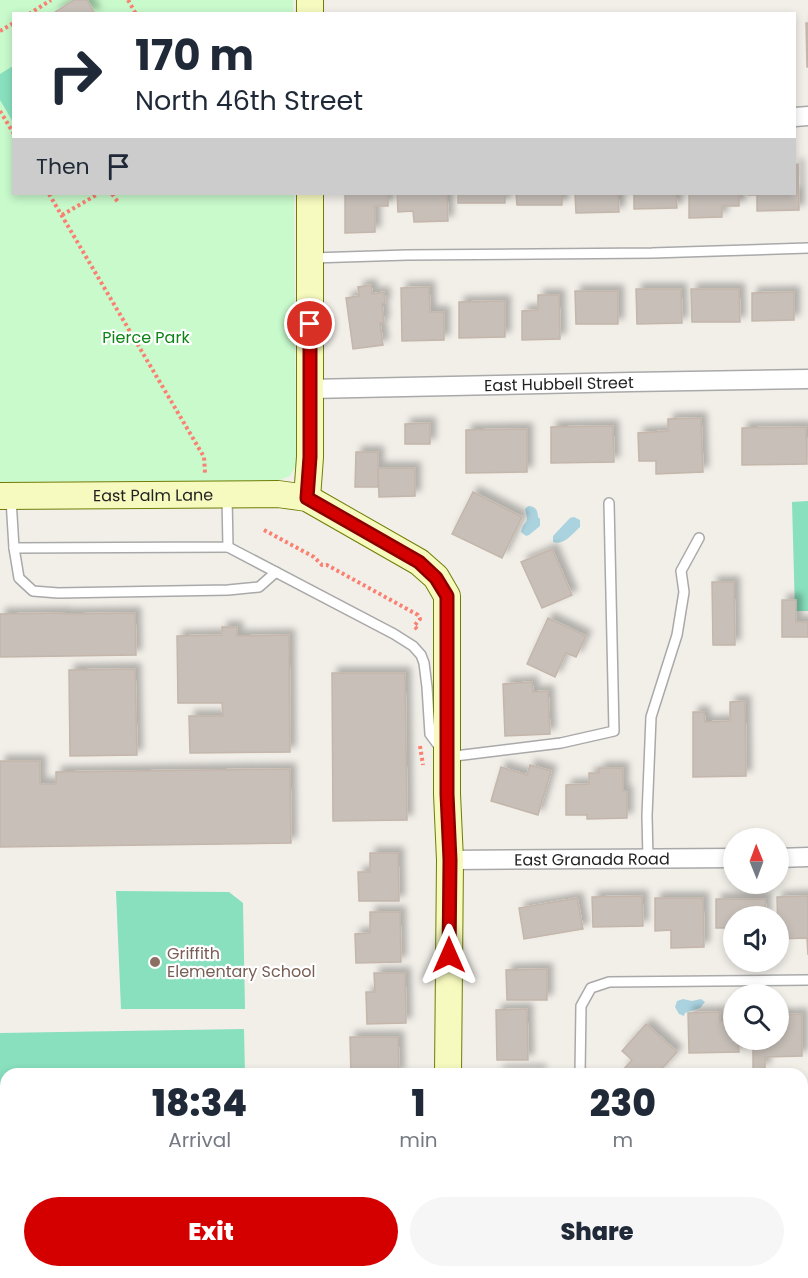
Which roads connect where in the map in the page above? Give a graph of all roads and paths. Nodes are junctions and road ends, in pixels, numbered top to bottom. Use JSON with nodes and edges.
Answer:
{"nodes":[{"id":1,"x":51,"y":0,"type":"edge"},
{"id":2,"x":32,"y":12,"type":"edge"},
{"id":3,"x":0,"y":111,"type":"edge"},
{"id":4,"x":12,"y":131,"type":"edge"},
{"id":5,"x":50,"y":195,"type":"edge"},
{"id":6,"x":96,"y":195,"type":"edge"},
{"id":7,"x":113,"y":195,"type":"edge"},
{"id":8,"x":310,"y":195,"type":"edge"},
{"id":9,"x":118,"y":202,"type":"dead end"},
{"id":10,"x":62,"y":215,"type":"junction"},
{"id":11,"x":808,"y":249,"type":"edge"},
{"id":12,"x":310,"y":259,"type":"junction"},
{"id":13,"x":808,"y":380,"type":"edge"},
{"id":14,"x":310,"y":389,"type":"junction"},
{"id":15,"x":216,"y":495,"type":"junction"},
{"id":16,"x":6,"y":496,"type":"edge"},
{"id":17,"x":307,"y":498,"type":"junction"},
{"id":18,"x":609,"y":503,"type":"dead end"},
{"id":19,"x":264,"y":530,"type":"dead end"},
{"id":20,"x":699,"y":538,"type":"dead end"},
{"id":21,"x":228,"y":547,"type":"junction"},
{"id":22,"x":14,"y":548,"type":"junction"},
{"id":23,"x":276,"y":572,"type":"junction"},
{"id":24,"x":420,"y":638,"type":"dead end"},
{"id":25,"x":447,"y":757,"type":"junction"},
{"id":26,"x":808,"y":857,"type":"edge"},
{"id":27,"x":723,"y":858,"type":"edge"},
{"id":28,"x":789,"y":858,"type":"edge"},
{"id":29,"x":648,"y":859,"type":"junction"},
{"id":30,"x":450,"y":860,"type":"junction"},
{"id":31,"x":808,"y":980,"type":"edge"},
{"id":32,"x":448,"y":1068,"type":"edge"},
{"id":33,"x":580,"y":1068,"type":"edge"}],
"edges":[{"from":1,"to":2,"type":"path"},
{"from":3,"to":4,"type":"path"},
{"from":5,"to":10,"type":"path"},
{"from":6,"to":10,"type":"path"},
{"from":7,"to":9,"type":"path"},
{"from":8,"to":12,"type":"street"},
{"from":10,"to":15,"type":"path"},
{"from":11,"to":12,"type":"lane"},
{"from":12,"to":14,"type":"street"},
{"from":13,"to":14,"type":"street","name":"East Hubbell Street"},
{"from":14,"to":17,"type":"street"},
{"from":15,"to":16,"type":"street","name":"East Palm Lane"},
{"from":15,"to":17,"type":"street","name":"East Palm Lane"},
{"from":15,"to":21,"type":"lane"},
{"from":16,"to":22,"type":"lane"},
{"from":17,"to":25,"type":"street"},
{"from":18,"to":25,"type":"lane"},
{"from":19,"to":24,"type":"path"},
{"from":20,"to":29,"type":"lane"},
{"from":21,"to":22,"type":"lane"},
{"from":21,"to":23,"type":"lane"},
{"from":22,"to":23,"type":"lane"},
{"from":23,"to":25,"type":"lane"},
{"from":25,"to":30,"type":"street"},
{"from":26,"to":28,"type":"street"},
{"from":27,"to":29,"type":"street","name":"East Granada Road"},
{"from":29,"to":30,"type":"street","name":"East Granada Road"},
{"from":30,"to":32,"type":"street"},
{"from":31,"to":33,"type":"lane"}]}
